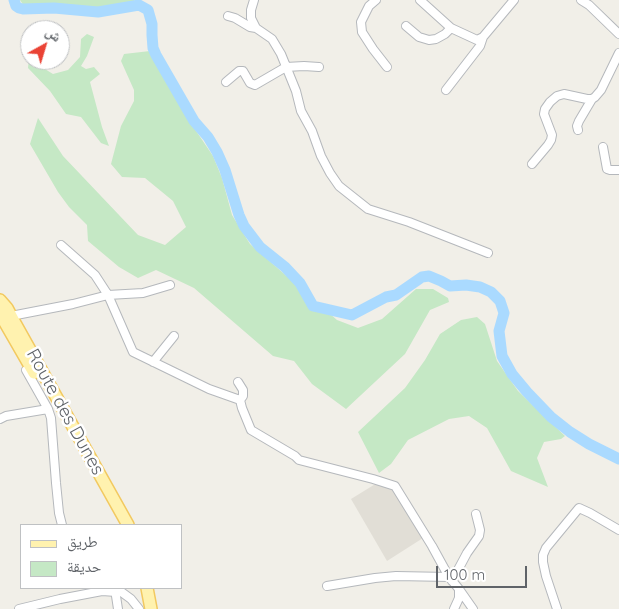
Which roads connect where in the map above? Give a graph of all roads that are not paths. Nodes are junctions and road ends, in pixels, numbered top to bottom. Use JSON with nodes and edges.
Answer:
{"nodes":[{"id":1,"x":254,"y":0,"type":"edge"},
{"id":2,"x":376,"y":0,"type":"edge"},
{"id":3,"x":420,"y":0,"type":"edge"},
{"id":4,"x":514,"y":0,"type":"edge"},
{"id":5,"x":581,"y":0,"type":"edge"},
{"id":6,"x":592,"y":3,"type":"edge"},
{"id":7,"x":228,"y":16,"type":"dead end"},
{"id":8,"x":406,"y":26,"type":"dead end"},
{"id":9,"x":256,"y":28,"type":"junction"},
{"id":10,"x":451,"y":28,"type":"junction"},
{"id":11,"x":619,"y":34,"type":"edge"},
{"id":12,"x":483,"y":37,"type":"junction"},
{"id":13,"x":619,"y":53,"type":"edge"},
{"id":14,"x":286,"y":67,"type":"junction"},
{"id":15,"x":319,"y":67,"type":"dead end"},
{"id":16,"x":387,"y":67,"type":"dead end"},
{"id":17,"x":226,"y":82,"type":"dead end"},
{"id":18,"x":446,"y":90,"type":"dead end"},
{"id":19,"x":592,"y":99,"type":"junction"},
{"id":20,"x":578,"y":130,"type":"dead end"},
{"id":21,"x":603,"y":147,"type":"dead end"},
{"id":22,"x":532,"y":164,"type":"dead end"},
{"id":23,"x":619,"y":170,"type":"edge"},
{"id":24,"x":60,"y":245,"type":"dead end"},
{"id":25,"x":488,"y":252,"type":"dead end"},
{"id":26,"x":170,"y":285,"type":"dead end"},
{"id":27,"x":108,"y":295,"type":"junction"},
{"id":28,"x":0,"y":300,"type":"edge"},
{"id":29,"x":6,"y":315,"type":"edge"},
{"id":30,"x":0,"y":325,"type":"edge"},
{"id":31,"x":174,"y":336,"type":"dead end"},
{"id":32,"x":154,"y":362,"type":"junction"},
{"id":33,"x":238,"y":382,"type":"dead end"},
{"id":34,"x":240,"y":400,"type":"junction"},
{"id":35,"x":48,"y":409,"type":"junction"},
{"id":36,"x":0,"y":419,"type":"edge"},
{"id":37,"x":476,"y":514,"type":"dead end"},
{"id":38,"x":62,"y":524,"type":"edge"},
{"id":39,"x":118,"y":524,"type":"edge"},
{"id":40,"x":127,"y":524,"type":"edge"},
{"id":41,"x":619,"y":530,"type":"edge"},
{"id":42,"x":450,"y":579,"type":"junction"},
{"id":43,"x":327,"y":586,"type":"dead end"},
{"id":44,"x":147,"y":589,"type":"edge"},
{"id":45,"x":155,"y":589,"type":"edge"},
{"id":46,"x":459,"y":589,"type":"junction"},
{"id":47,"x":116,"y":590,"type":"edge"},
{"id":48,"x":19,"y":609,"type":"edge"},
{"id":49,"x":118,"y":609,"type":"edge"},
{"id":50,"x":140,"y":609,"type":"edge"},
{"id":51,"x":151,"y":609,"type":"edge"},
{"id":52,"x":158,"y":609,"type":"edge"},
{"id":53,"x":454,"y":609,"type":"edge"},
{"id":54,"x":473,"y":609,"type":"edge"},
{"id":55,"x":557,"y":609,"type":"edge"}],
"edges":[{"from":1,"to":9,"type":"street"},
{"from":2,"to":16,"type":"street"},
{"from":3,"to":10,"type":"street"},
{"from":4,"to":12,"type":"street"},
{"from":5,"to":6,"type":"street"},
{"from":6,"to":11,"type":"street"},
{"from":7,"to":9,"type":"street"},
{"from":8,"to":10,"type":"street"},
{"from":9,"to":14,"type":"street"},
{"from":10,"to":12,"type":"street"},
{"from":12,"to":18,"type":"street"},
{"from":13,"to":19,"type":"street"},
{"from":14,"to":15,"type":"street"},
{"from":14,"to":17,"type":"street"},
{"from":14,"to":25,"type":"street"},
{"from":19,"to":20,"type":"street"},
{"from":19,"to":22,"type":"street"},
{"from":21,"to":23,"type":"street"},
{"from":24,"to":27,"type":"street"},
{"from":26,"to":27,"type":"street"},
{"from":27,"to":29,"type":"street"},
{"from":27,"to":32,"type":"street"},
{"from":28,"to":29,"type":"main road","name":"Route des Dunes"},
{"from":29,"to":39,"type":"main road","name":"Route des Dunes"},
{"from":29,"to":40,"type":"main road","name":"Route des Dunes"},
{"from":30,"to":35,"type":"street"},
{"from":31,"to":32,"type":"street"},
{"from":32,"to":34,"type":"street"},
{"from":33,"to":34,"type":"street"},
{"from":34,"to":42,"type":"street"},
{"from":35,"to":36,"type":"street"},
{"from":35,"to":38,"type":"street"},
{"from":37,"to":42,"type":"street"},
{"from":41,"to":55,"type":"street"},
{"from":42,"to":43,"type":"street"},
{"from":42,"to":46,"type":"street"},
{"from":44,"to":51,"type":"main road"},
{"from":45,"to":52,"type":"main road"},
{"from":46,"to":53,"type":"street"},
{"from":46,"to":54,"type":"street"},
{"from":47,"to":48,"type":"street"},
{"from":47,"to":49,"type":"street"},
{"from":47,"to":50,"type":"street"}]}
